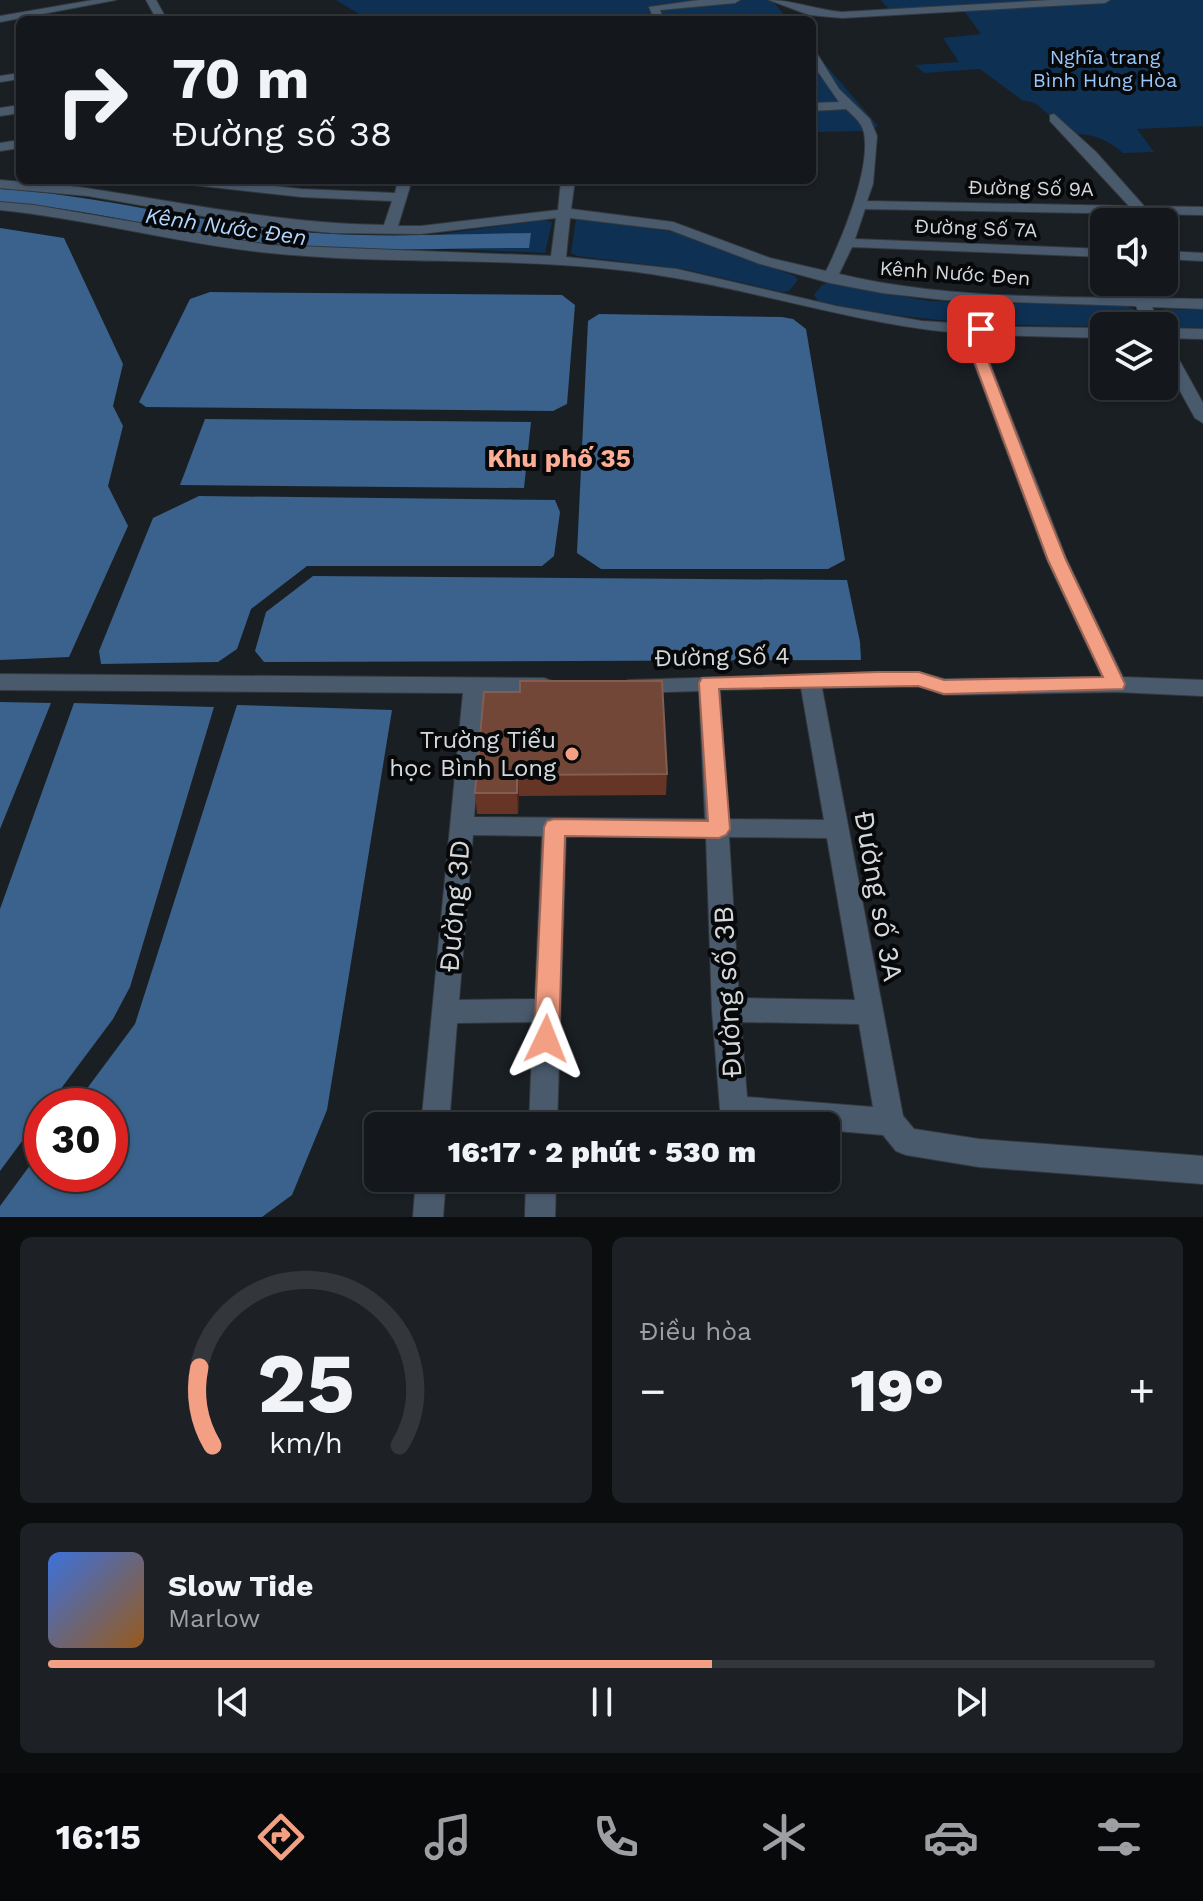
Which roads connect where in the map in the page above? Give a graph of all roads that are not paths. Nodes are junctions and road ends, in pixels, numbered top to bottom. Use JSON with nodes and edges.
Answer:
{"nodes":[{"id":1,"x":111,"y":0,"type":"edge"},
{"id":2,"x":735,"y":0,"type":"edge"},
{"id":3,"x":772,"y":0,"type":"edge"},
{"id":4,"x":1105,"y":0,"type":"edge"},
{"id":5,"x":780,"y":13,"type":"dead end"},
{"id":6,"x":33,"y":16,"type":"edge"},
{"id":7,"x":657,"y":16,"type":"edge"},
{"id":8,"x":816,"y":61,"type":"edge"},
{"id":9,"x":849,"y":105,"type":"junction"},
{"id":10,"x":816,"y":107,"type":"edge"},
{"id":11,"x":1054,"y":118,"type":"dead end"},
{"id":12,"x":0,"y":184,"type":"edge"},
{"id":13,"x":55,"y":184,"type":"edge"},
{"id":14,"x":404,"y":184,"type":"edge"},
{"id":15,"x":568,"y":184,"type":"edge"},
{"id":16,"x":270,"y":185,"type":"edge"},
{"id":17,"x":338,"y":187,"type":"edge"},
{"id":18,"x":401,"y":197,"type":"junction"},
{"id":19,"x":858,"y":205,"type":"junction"},
{"id":20,"x":0,"y":206,"type":"edge"},
{"id":21,"x":1138,"y":208,"type":"edge"},
{"id":22,"x":1090,"y":209,"type":"edge"},
{"id":23,"x":1178,"y":211,"type":"edge"},
{"id":24,"x":1203,"y":211,"type":"edge"},
{"id":25,"x":565,"y":212,"type":"junction"},
{"id":26,"x":390,"y":230,"type":"junction"},
{"id":27,"x":847,"y":243,"type":"junction"},
{"id":28,"x":1090,"y":252,"type":"edge"},
{"id":29,"x":1178,"y":256,"type":"edge"},
{"id":30,"x":1203,"y":257,"type":"edge"},
{"id":31,"x":558,"y":260,"type":"junction"},
{"id":32,"x":823,"y":277,"type":"junction"},
{"id":33,"x":795,"y":301,"type":"junction"},
{"id":34,"x":1142,"y":302,"type":"junction"},
{"id":35,"x":1203,"y":304,"type":"edge"},
{"id":36,"x":1147,"y":312,"type":"edge"},
{"id":37,"x":981,"y":329,"type":"junction"},
{"id":38,"x":1090,"y":333,"type":"edge"},
{"id":39,"x":1178,"y":333,"type":"edge"},
{"id":40,"x":1203,"y":334,"type":"edge"},
{"id":41,"x":1178,"y":372,"type":"edge"},
{"id":42,"x":1203,"y":418,"type":"edge"},
{"id":43,"x":810,"y":680,"type":"junction"},
{"id":44,"x":0,"y":682,"type":"edge"},
{"id":45,"x":709,"y":683,"type":"junction"},
{"id":46,"x":1116,"y":684,"type":"junction"},
{"id":47,"x":566,"y":685,"type":"edge"},
{"id":48,"x":612,"y":685,"type":"edge"},
{"id":49,"x":474,"y":686,"type":"junction"},
{"id":50,"x":1203,"y":688,"type":"edge"},
{"id":51,"x":461,"y":826,"type":"junction"},
{"id":52,"x":554,"y":827,"type":"junction"},
{"id":53,"x":719,"y":829,"type":"junction"},
{"id":54,"x":836,"y":829,"type":"junction"},
{"id":55,"x":547,"y":1010,"type":"junction"},
{"id":56,"x":725,"y":1010,"type":"junction"},
{"id":57,"x":444,"y":1012,"type":"junction"},
{"id":58,"x":870,"y":1012,"type":"junction"},
{"id":59,"x":436,"y":1112,"type":"edge"},
{"id":60,"x":543,"y":1112,"type":"edge"},
{"id":61,"x":890,"y":1122,"type":"junction"},
{"id":62,"x":1203,"y":1170,"type":"edge"},
{"id":63,"x":430,"y":1192,"type":"edge"},
{"id":64,"x":541,"y":1192,"type":"edge"},
{"id":65,"x":428,"y":1217,"type":"edge"},
{"id":66,"x":540,"y":1217,"type":"edge"}],
"edges":[{"from":1,"to":6,"type":"street"},
{"from":2,"to":7,"type":"street"},
{"from":3,"to":4,"type":"street"},
{"from":3,"to":5,"type":"street"},
{"from":8,"to":9,"type":"street"},
{"from":9,"to":10,"type":"street"},
{"from":9,"to":19,"type":"street"},
{"from":11,"to":21,"type":"street"},
{"from":12,"to":13,"type":"street","name":"Kênh Nước Đen"},
{"from":13,"to":26,"type":"street","name":"Kênh Nước Đen"},
{"from":14,"to":18,"type":"street"},
{"from":15,"to":25,"type":"street"},
{"from":16,"to":17,"type":"street"},
{"from":17,"to":18,"type":"street"},
{"from":18,"to":26,"type":"street"},
{"from":19,"to":22,"type":"street","name":"Đường Số 9A"},
{"from":19,"to":27,"type":"street"},
{"from":20,"to":31,"type":"street"},
{"from":23,"to":24,"type":"street","name":"Đường Số 9A"},
{"from":25,"to":26,"type":"street","name":"Kênh Nước Đen"},
{"from":25,"to":31,"type":"street"},
{"from":25,"to":32,"type":"street","name":"Kênh Nước Đen"},
{"from":27,"to":28,"type":"street","name":"Đường Số 7A"},
{"from":27,"to":32,"type":"street"},
{"from":29,"to":30,"type":"street"},
{"from":31,"to":33,"type":"street"},
{"from":32,"to":33,"type":"street"},
{"from":32,"to":34,"type":"street","name":"Kênh Nước Đen"},
{"from":33,"to":37,"type":"street"},
{"from":34,"to":35,"type":"street","name":"Kênh Nước Đen"},
{"from":34,"to":36,"type":"street"},
{"from":37,"to":38,"type":"street"},
{"from":37,"to":46,"type":"street"},
{"from":39,"to":40,"type":"street"},
{"from":41,"to":42,"type":"street"},
{"from":43,"to":45,"type":"street","name":"Đường Số 4"},
{"from":43,"to":46,"type":"street","name":"Đường Số 4"},
{"from":43,"to":54,"type":"street","name":"Đường số 3A"},
{"from":44,"to":49,"type":"street"},
{"from":45,"to":48,"type":"street","name":"Đường Số 4"},
{"from":45,"to":53,"type":"street","name":"Đường số 3B"},
{"from":46,"to":50,"type":"street","name":"Đường Số 4"},
{"from":47,"to":49,"type":"street"},
{"from":49,"to":51,"type":"street","name":"Đường 3D"},
{"from":51,"to":52,"type":"street"},
{"from":51,"to":57,"type":"street","name":"Đường 3D"},
{"from":52,"to":53,"type":"street"},
{"from":52,"to":55,"type":"street"},
{"from":53,"to":54,"type":"street"},
{"from":53,"to":56,"type":"street","name":"Đường số 3B"},
{"from":54,"to":58,"type":"street","name":"Đường số 3A"},
{"from":55,"to":57,"type":"street"},
{"from":55,"to":60,"type":"street"},
{"from":56,"to":58,"type":"street"},
{"from":56,"to":61,"type":"street","name":"Đường số 3B"},
{"from":57,"to":59,"type":"street","name":"Đường 3D"},
{"from":58,"to":61,"type":"street","name":"Đường số 3A"},
{"from":61,"to":62,"type":"street","name":"Đường số 3B"},
{"from":63,"to":65,"type":"street"},
{"from":64,"to":66,"type":"street"}]}
